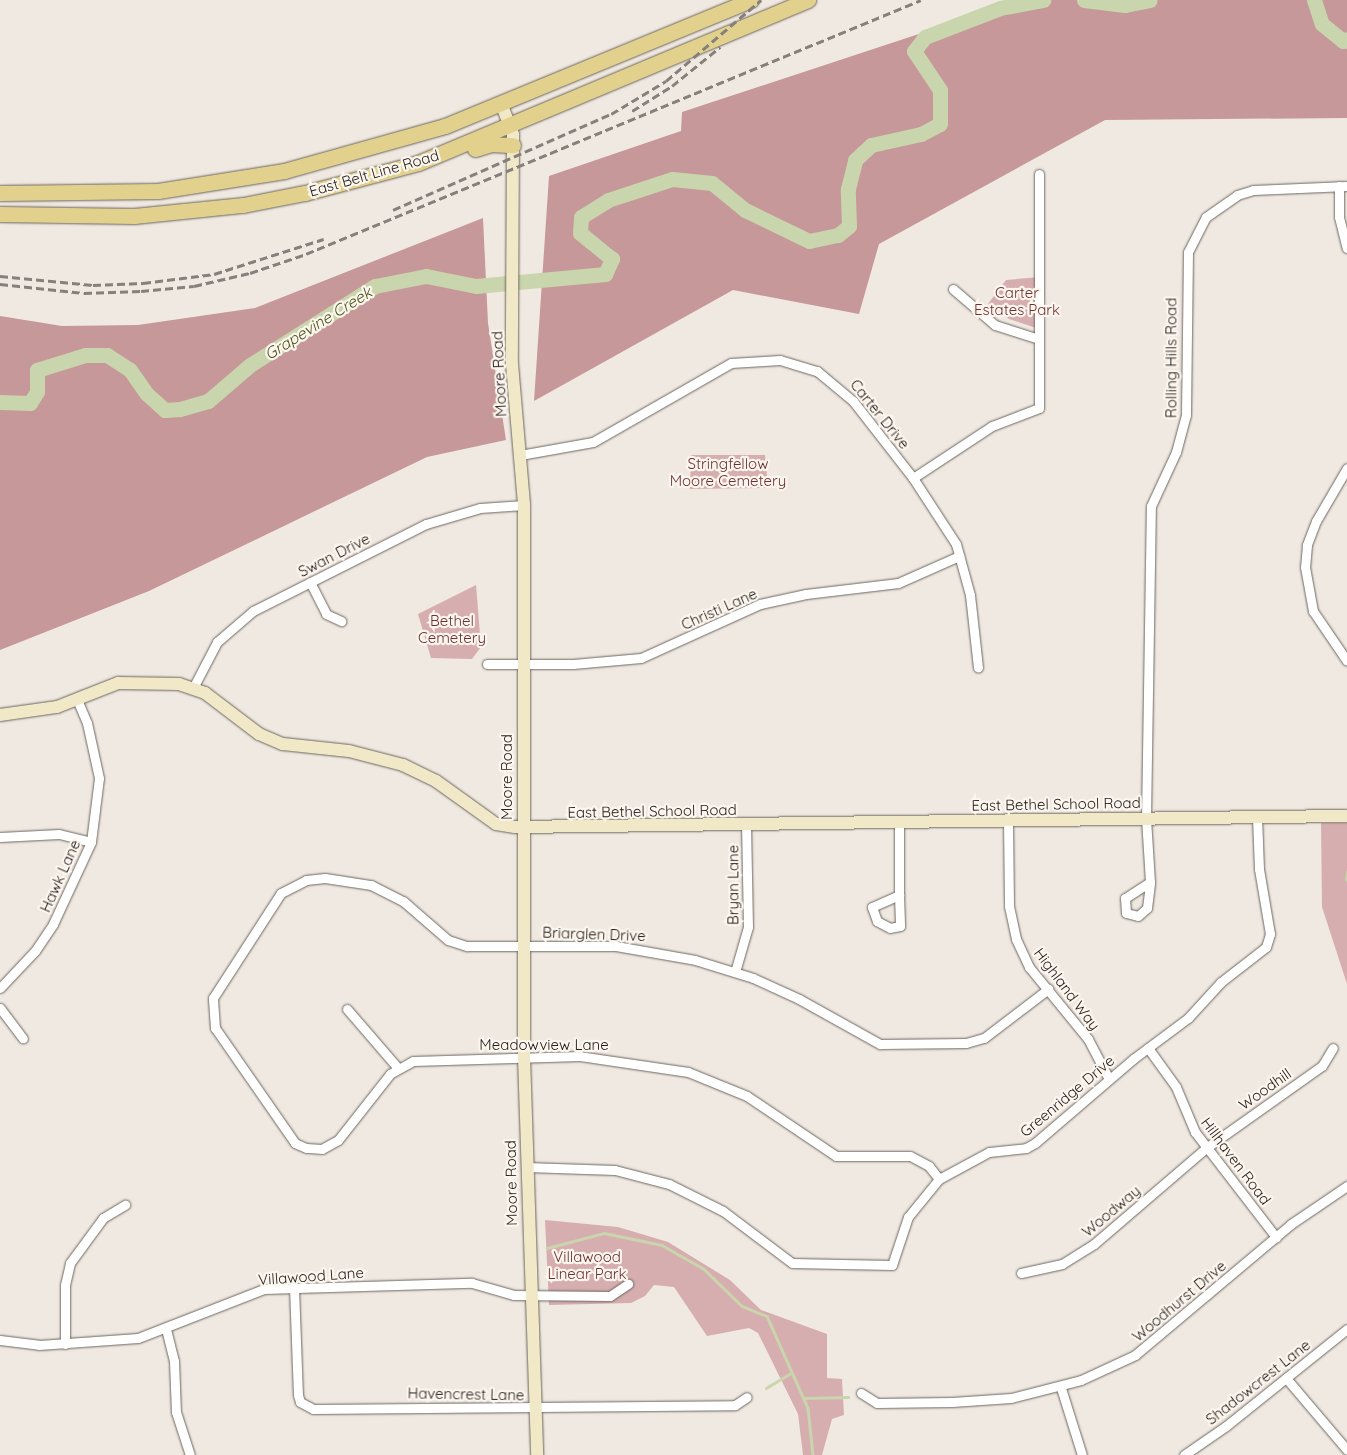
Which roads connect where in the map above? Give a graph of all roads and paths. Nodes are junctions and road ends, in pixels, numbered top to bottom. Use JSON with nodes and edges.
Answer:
{"nodes":[{"id":1,"x":751,"y":0,"type":"edge"},
{"id":2,"x":808,"y":0,"type":"edge"},
{"id":3,"x":501,"y":103,"type":"junction"},
{"id":4,"x":512,"y":125,"type":"junction"},
{"id":5,"x":513,"y":145,"type":"junction"},
{"id":6,"x":418,"y":163,"type":"junction"},
{"id":7,"x":1039,"y":174,"type":"dead end"},
{"id":8,"x":1343,"y":186,"type":"edge"},
{"id":9,"x":7,"y":193,"type":"edge"},
{"id":10,"x":7,"y":215,"type":"edge"},
{"id":11,"x":1347,"y":248,"type":"edge"},
{"id":12,"x":953,"y":289,"type":"dead end"},
{"id":13,"x":1039,"y":339,"type":"junction"},
{"id":14,"x":520,"y":455,"type":"junction"},
{"id":15,"x":1347,"y":468,"type":"edge"},
{"id":16,"x":913,"y":478,"type":"junction"},
{"id":17,"x":524,"y":505,"type":"junction"},
{"id":18,"x":960,"y":556,"type":"junction"},
{"id":19,"x":310,"y":582,"type":"junction"},
{"id":20,"x":341,"y":621,"type":"dead end"},
{"id":21,"x":1347,"y":661,"type":"edge"},
{"id":22,"x":487,"y":664,"type":"dead end"},
{"id":23,"x":523,"y":666,"type":"junction"},
{"id":24,"x":978,"y":668,"type":"dead end"},
{"id":25,"x":193,"y":688,"type":"junction"},
{"id":26,"x":77,"y":699,"type":"junction"},
{"id":27,"x":0,"y":715,"type":"edge"},
{"id":28,"x":1347,"y":816,"type":"edge"},
{"id":29,"x":1257,"y":817,"type":"junction"},
{"id":30,"x":1146,"y":819,"type":"junction"},
{"id":31,"x":1008,"y":822,"type":"junction"},
{"id":32,"x":899,"y":823,"type":"junction"},
{"id":33,"x":746,"y":826,"type":"junction"},
{"id":34,"x":523,"y":828,"type":"junction"},
{"id":35,"x":0,"y":838,"type":"edge"},
{"id":36,"x":91,"y":842,"type":"junction"},
{"id":37,"x":1150,"y":882,"type":"dead end"},
{"id":38,"x":899,"y":895,"type":"dead end"},
{"id":39,"x":523,"y":945,"type":"junction"},
{"id":40,"x":735,"y":972,"type":"junction"},
{"id":41,"x":0,"y":988,"type":"edge"},
{"id":42,"x":1048,"y":989,"type":"junction"},
{"id":43,"x":0,"y":1008,"type":"edge"},
{"id":44,"x":347,"y":1009,"type":"dead end"},
{"id":45,"x":23,"y":1038,"type":"dead end"},
{"id":46,"x":1148,"y":1048,"type":"junction"},
{"id":47,"x":1333,"y":1048,"type":"dead end"},
{"id":48,"x":524,"y":1057,"type":"junction"},
{"id":49,"x":398,"y":1068,"type":"junction"},
{"id":50,"x":1109,"y":1079,"type":"junction"},
{"id":51,"x":1206,"y":1148,"type":"junction"},
{"id":52,"x":526,"y":1167,"type":"junction"},
{"id":53,"x":940,"y":1178,"type":"junction"},
{"id":54,"x":1347,"y":1186,"type":"edge"},
{"id":55,"x":125,"y":1205,"type":"dead end"},
{"id":56,"x":1276,"y":1237,"type":"junction"},
{"id":57,"x":1021,"y":1273,"type":"dead end"},
{"id":58,"x":628,"y":1284,"type":"dead end"},
{"id":59,"x":294,"y":1287,"type":"junction"},
{"id":60,"x":531,"y":1295,"type":"junction"},
{"id":61,"x":166,"y":1329,"type":"junction"},
{"id":62,"x":1347,"y":1329,"type":"edge"},
{"id":63,"x":0,"y":1340,"type":"edge"},
{"id":64,"x":65,"y":1344,"type":"junction"},
{"id":65,"x":1286,"y":1378,"type":"junction"},
{"id":66,"x":1062,"y":1388,"type":"junction"},
{"id":67,"x":861,"y":1393,"type":"dead end"},
{"id":68,"x":747,"y":1397,"type":"dead end"},
{"id":69,"x":536,"y":1408,"type":"junction"},
{"id":70,"x":1347,"y":1450,"type":"edge"},
{"id":71,"x":188,"y":1454,"type":"edge"},
{"id":72,"x":537,"y":1455,"type":"edge"},
{"id":73,"x":1082,"y":1455,"type":"edge"},
{"id":74,"x":1184,"y":1455,"type":"edge"}],
"edges":[{"from":1,"to":3,"type":"main road","name":"East Belt Line Road"},
{"from":2,"to":4,"type":"main road","name":"East Belt Line Road"},
{"from":3,"to":4,"type":"street","name":"Moore Road"},
{"from":3,"to":9,"type":"main road","name":"East Belt Line Road"},
{"from":4,"to":5,"type":"street","name":"Moore Road"},
{"from":4,"to":6,"type":"main road","name":"East Belt Line Road"},
{"from":5,"to":6,"type":"main road"},
{"from":5,"to":14,"type":"street","name":"Moore Road"},
{"from":6,"to":10,"type":"main road","name":"East Belt Line Road"},
{"from":7,"to":13,"type":"street"},
{"from":8,"to":11,"type":"street"},
{"from":8,"to":30,"type":"street","name":"Rolling Hills Road"},
{"from":9,"to":10,"type":"main road"},
{"from":12,"to":13,"type":"street"},
{"from":13,"to":16,"type":"street"},
{"from":14,"to":16,"type":"street","name":"Carter Drive"},
{"from":14,"to":17,"type":"street","name":"Moore Road"},
{"from":15,"to":21,"type":"street"},
{"from":16,"to":18,"type":"street","name":"Carter Drive"},
{"from":17,"to":19,"type":"street","name":"Swan Drive"},
{"from":17,"to":23,"type":"street","name":"Moore Road"},
{"from":18,"to":23,"type":"street","name":"Christi Lane"},
{"from":18,"to":24,"type":"street","name":"Carter Drive"},
{"from":19,"to":20,"type":"street"},
{"from":19,"to":25,"type":"street","name":"Swan Drive"},
{"from":22,"to":23,"type":"street","name":"Christi Lane"},
{"from":23,"to":34,"type":"street","name":"Moore Road"},
{"from":25,"to":26,"type":"street","name":"East Bethel School Road"},
{"from":25,"to":34,"type":"street","name":"East Bethel School Road"},
{"from":26,"to":27,"type":"street","name":"East Bethel School Road"},
{"from":26,"to":36,"type":"street","name":"Hawk Lane"},
{"from":28,"to":29,"type":"street","name":"East Bethel School Road"},
{"from":29,"to":30,"type":"street","name":"East Bethel School Road"},
{"from":29,"to":46,"type":"street","name":"Greenridge Drive"},
{"from":30,"to":31,"type":"street","name":"East Bethel School Road"},
{"from":30,"to":37,"type":"street","name":"Rolling Hills Road"},
{"from":31,"to":32,"type":"street","name":"East Bethel School Road"},
{"from":31,"to":42,"type":"street","name":"Highland Way"},
{"from":32,"to":33,"type":"street","name":"East Bethel School Road"},
{"from":32,"to":38,"type":"street"},
{"from":33,"to":34,"type":"street","name":"East Bethel School Road"},
{"from":33,"to":40,"type":"street","name":"Bryan Lane"},
{"from":34,"to":39,"type":"street","name":"Moore Road"},
{"from":35,"to":36,"type":"street"},
{"from":36,"to":41,"type":"street","name":"Hawk Lane"},
{"from":39,"to":40,"type":"street","name":"Briarglen Drive"},
{"from":39,"to":48,"type":"street","name":"Moore Road"},
{"from":39,"to":49,"type":"street","name":"Briarglen Drive"},
{"from":40,"to":42,"type":"street","name":"Briarglen Drive"},
{"from":42,"to":50,"type":"street","name":"Highland Way"},
{"from":43,"to":45,"type":"street"},
{"from":44,"to":49,"type":"street"},
{"from":46,"to":50,"type":"street","name":"Greenridge Drive"},
{"from":46,"to":51,"type":"street","name":"Hillhaven Road"},
{"from":47,"to":51,"type":"street","name":"Woodhill"},
{"from":48,"to":49,"type":"street","name":"Meadowview Lane"},
{"from":48,"to":52,"type":"street","name":"Moore Road"},
{"from":48,"to":53,"type":"street","name":"Meadowview Lane"},
{"from":50,"to":53,"type":"street","name":"Greenridge Drive"},
{"from":51,"to":56,"type":"street","name":"Hillhaven Road"},
{"from":51,"to":57,"type":"street","name":"Woodway"},
{"from":52,"to":53,"type":"street","name":"Greenridge Drive"},
{"from":52,"to":60,"type":"street","name":"Moore Road"},
{"from":54,"to":56,"type":"street","name":"Woodhurst Drive"},
{"from":55,"to":64,"type":"street"},
{"from":56,"to":66,"type":"street","name":"Woodhurst Drive"},
{"from":58,"to":60,"type":"street","name":"Villawood Lane"},
{"from":59,"to":60,"type":"street","name":"Villawood Lane"},
{"from":59,"to":61,"type":"street","name":"Villawood Lane"},
{"from":59,"to":69,"type":"street","name":"Havencrest Lane"},
{"from":60,"to":69,"type":"street","name":"Moore Road"},
{"from":61,"to":64,"type":"street","name":"Villawood Lane"},
{"from":61,"to":71,"type":"street"},
{"from":62,"to":65,"type":"street","name":"Shadowcrest Lane"},
{"from":63,"to":64,"type":"street","name":"Villawood Lane"},
{"from":65,"to":70,"type":"street"},
{"from":65,"to":74,"type":"street","name":"Shadowcrest Lane"},
{"from":66,"to":67,"type":"street","name":"Woodhurst Drive"},
{"from":66,"to":73,"type":"street"},
{"from":68,"to":69,"type":"street","name":"Havencrest Lane"},
{"from":69,"to":72,"type":"street","name":"Moore Road"}]}
